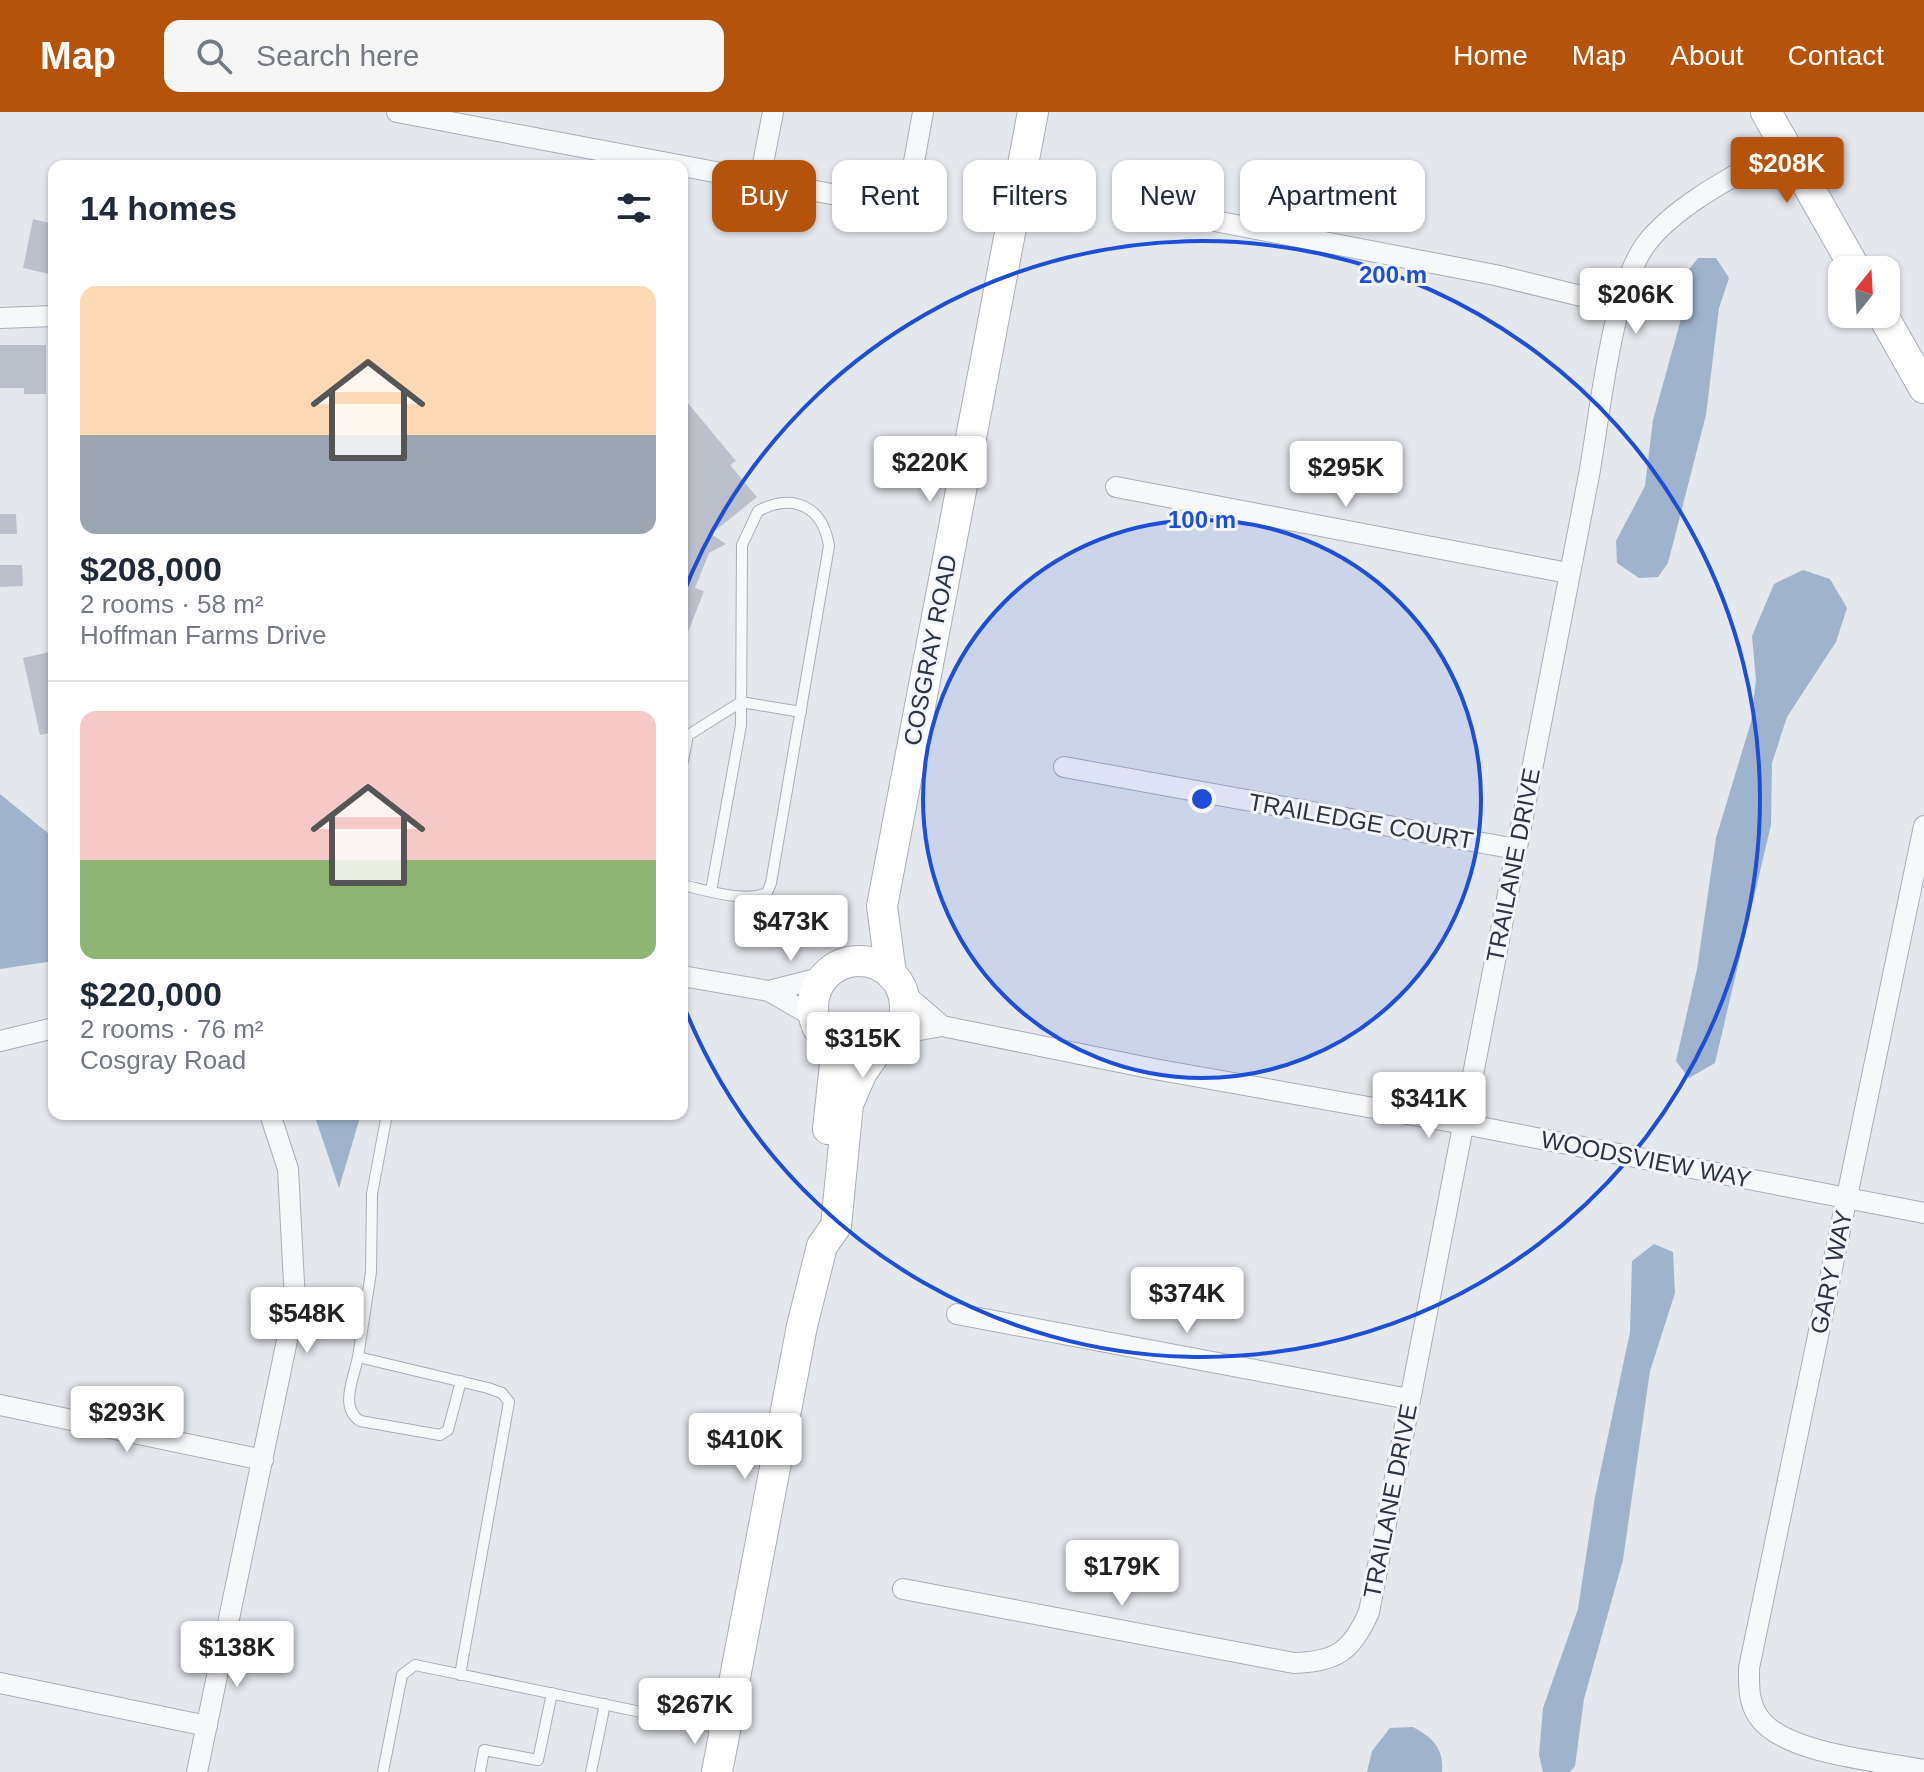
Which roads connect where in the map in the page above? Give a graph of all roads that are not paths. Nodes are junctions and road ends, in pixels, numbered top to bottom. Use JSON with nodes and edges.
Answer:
{"nodes":[{"id":1,"x":397,"y":112,"type":"edge"},
{"id":2,"x":773,"y":112,"type":"edge"},
{"id":3,"x":923,"y":112,"type":"edge"},
{"id":4,"x":1033,"y":112,"type":"edge"},
{"id":5,"x":1766,"y":112,"type":"edge"},
{"id":6,"x":472,"y":118,"type":"edge"},
{"id":7,"x":1786,"y":147,"type":"junction"},
{"id":8,"x":670,"y":160,"type":"edge"},
{"id":9,"x":764,"y":160,"type":"edge"},
{"id":10,"x":688,"y":164,"type":"edge"},
{"id":11,"x":712,"y":169,"type":"edge"},
{"id":12,"x":816,"y":190,"type":"edge"},
{"id":13,"x":1224,"y":223,"type":"edge"},
{"id":14,"x":1848,"y":256,"type":"edge"},
{"id":15,"x":1618,"y":305,"type":"junction"},
{"id":16,"x":48,"y":316,"type":"edge"},
{"id":17,"x":0,"y":318,"type":"edge"},
{"id":18,"x":1890,"y":328,"type":"edge"},
{"id":19,"x":1924,"y":388,"type":"edge"},
{"id":20,"x":1116,"y":487,"type":"dead end"},
{"id":21,"x":1568,"y":573,"type":"junction"},
{"id":22,"x":741,"y":702,"type":"junction"},
{"id":23,"x":801,"y":712,"type":"junction"},
{"id":24,"x":688,"y":735,"type":"edge"},
{"id":25,"x":1064,"y":767,"type":"dead end"},
{"id":26,"x":1924,"y":826,"type":"edge"},
{"id":27,"x":1516,"y":849,"type":"junction"},
{"id":28,"x":688,"y":886,"type":"edge"},
{"id":29,"x":711,"y":891,"type":"junction"},
{"id":30,"x":882,"y":906,"type":"junction"},
{"id":31,"x":834,"y":970,"type":"junction"},
{"id":32,"x":688,"y":977,"type":"edge"},
{"id":33,"x":897,"y":983,"type":"junction"},
{"id":34,"x":769,"y":991,"type":"junction"},
{"id":35,"x":942,"y":1026,"type":"junction"},
{"id":36,"x":48,"y":1029,"type":"edge"},
{"id":37,"x":820,"y":1029,"type":"junction"},
{"id":38,"x":0,"y":1041,"type":"edge"},
{"id":39,"x":888,"y":1042,"type":"junction"},
{"id":40,"x":272,"y":1120,"type":"edge"},
{"id":41,"x":386,"y":1120,"type":"edge"},
{"id":42,"x":1464,"y":1124,"type":"junction"},
{"id":43,"x":1847,"y":1198,"type":"junction"},
{"id":44,"x":1924,"y":1213,"type":"edge"},
{"id":45,"x":822,"y":1246,"type":"junction"},
{"id":46,"x":957,"y":1314,"type":"dead end"},
{"id":47,"x":358,"y":1357,"type":"junction"},
{"id":48,"x":461,"y":1381,"type":"junction"},
{"id":49,"x":1409,"y":1399,"type":"junction"},
{"id":50,"x":0,"y":1405,"type":"edge"},
{"id":51,"x":263,"y":1460,"type":"junction"},
{"id":52,"x":903,"y":1589,"type":"dead end"},
{"id":53,"x":460,"y":1675,"type":"junction"},
{"id":54,"x":0,"y":1683,"type":"edge"},
{"id":55,"x":552,"y":1693,"type":"junction"},
{"id":56,"x":605,"y":1704,"type":"junction"},
{"id":57,"x":207,"y":1726,"type":"junction"},
{"id":58,"x":725,"y":1729,"type":"junction"},
{"id":59,"x":1924,"y":1770,"type":"edge"},
{"id":60,"x":197,"y":1772,"type":"edge"},
{"id":61,"x":383,"y":1772,"type":"edge"},
{"id":62,"x":480,"y":1772,"type":"edge"},
{"id":63,"x":591,"y":1772,"type":"edge"},
{"id":64,"x":717,"y":1772,"type":"edge"}],
"edges":[{"from":1,"to":6,"type":"street"},
{"from":2,"to":9,"type":"street"},
{"from":3,"to":12,"type":"street"},
{"from":4,"to":30,"type":"main road","name":"COSGRAY ROAD"},
{"from":5,"to":7,"type":"main road"},
{"from":6,"to":8,"type":"street"},
{"from":7,"to":14,"type":"main road"},
{"from":7,"to":15,"type":"street","name":"TRAILANE DRIVE"},
{"from":10,"to":11,"type":"street"},
{"from":13,"to":15,"type":"street"},
{"from":15,"to":21,"type":"street","name":"TRAILANE DRIVE"},
{"from":16,"to":17,"type":"street"},
{"from":18,"to":19,"type":"main road"},
{"from":20,"to":21,"type":"street"},
{"from":21,"to":27,"type":"street","name":"TRAILANE DRIVE"},
{"from":22,"to":23,"type":"lane"},
{"from":22,"to":23,"type":"lane"},
{"from":22,"to":24,"type":"lane"},
{"from":22,"to":29,"type":"lane"},
{"from":23,"to":29,"type":"lane"},
{"from":25,"to":27,"type":"street","name":"TRAILEDGE COURT"},
{"from":26,"to":43,"type":"street","name":"GARY WAY"},
{"from":27,"to":42,"type":"street","name":"TRAILANE DRIVE"},
{"from":28,"to":29,"type":"lane"},
{"from":30,"to":31,"type":"main road","name":"COSGRAY ROAD"},
{"from":30,"to":33,"type":"main road","name":"COSGRAY ROAD"},
{"from":31,"to":33,"type":"main road"},
{"from":31,"to":34,"type":"street"},
{"from":31,"to":37,"type":"main road"},
{"from":32,"to":34,"type":"street"},
{"from":33,"to":35,"type":"street","name":"WOODSVIEW WAY"},
{"from":33,"to":39,"type":"main road"},
{"from":34,"to":37,"type":"street"},
{"from":35,"to":39,"type":"street","name":"WOODSVIEW WAY"},
{"from":35,"to":42,"type":"street","name":"WOODSVIEW WAY"},
{"from":36,"to":38,"type":"street"},
{"from":37,"to":39,"type":"main road"},
{"from":37,"to":45,"type":"main road"},
{"from":39,"to":45,"type":"main road"},
{"from":40,"to":51,"type":"street"},
{"from":41,"to":47,"type":"lane"},
{"from":42,"to":43,"type":"street","name":"WOODSVIEW WAY"},
{"from":42,"to":49,"type":"street","name":"TRAILANE DRIVE"},
{"from":43,"to":44,"type":"street","name":"WOODSVIEW WAY"},
{"from":43,"to":59,"type":"street","name":"GARY WAY"},
{"from":45,"to":58,"type":"main road"},
{"from":46,"to":49,"type":"street"},
{"from":47,"to":48,"type":"lane"},
{"from":47,"to":48,"type":"lane"},
{"from":48,"to":53,"type":"lane"},
{"from":49,"to":52,"type":"street","name":"TRAILANE DRIVE"},
{"from":50,"to":51,"type":"street"},
{"from":51,"to":57,"type":"street"},
{"from":53,"to":55,"type":"lane"},
{"from":53,"to":61,"type":"lane"},
{"from":54,"to":57,"type":"street"},
{"from":55,"to":56,"type":"lane"},
{"from":55,"to":62,"type":"lane"},
{"from":56,"to":58,"type":"lane"},
{"from":56,"to":63,"type":"lane"},
{"from":57,"to":60,"type":"street"},
{"from":58,"to":64,"type":"main road"}]}
